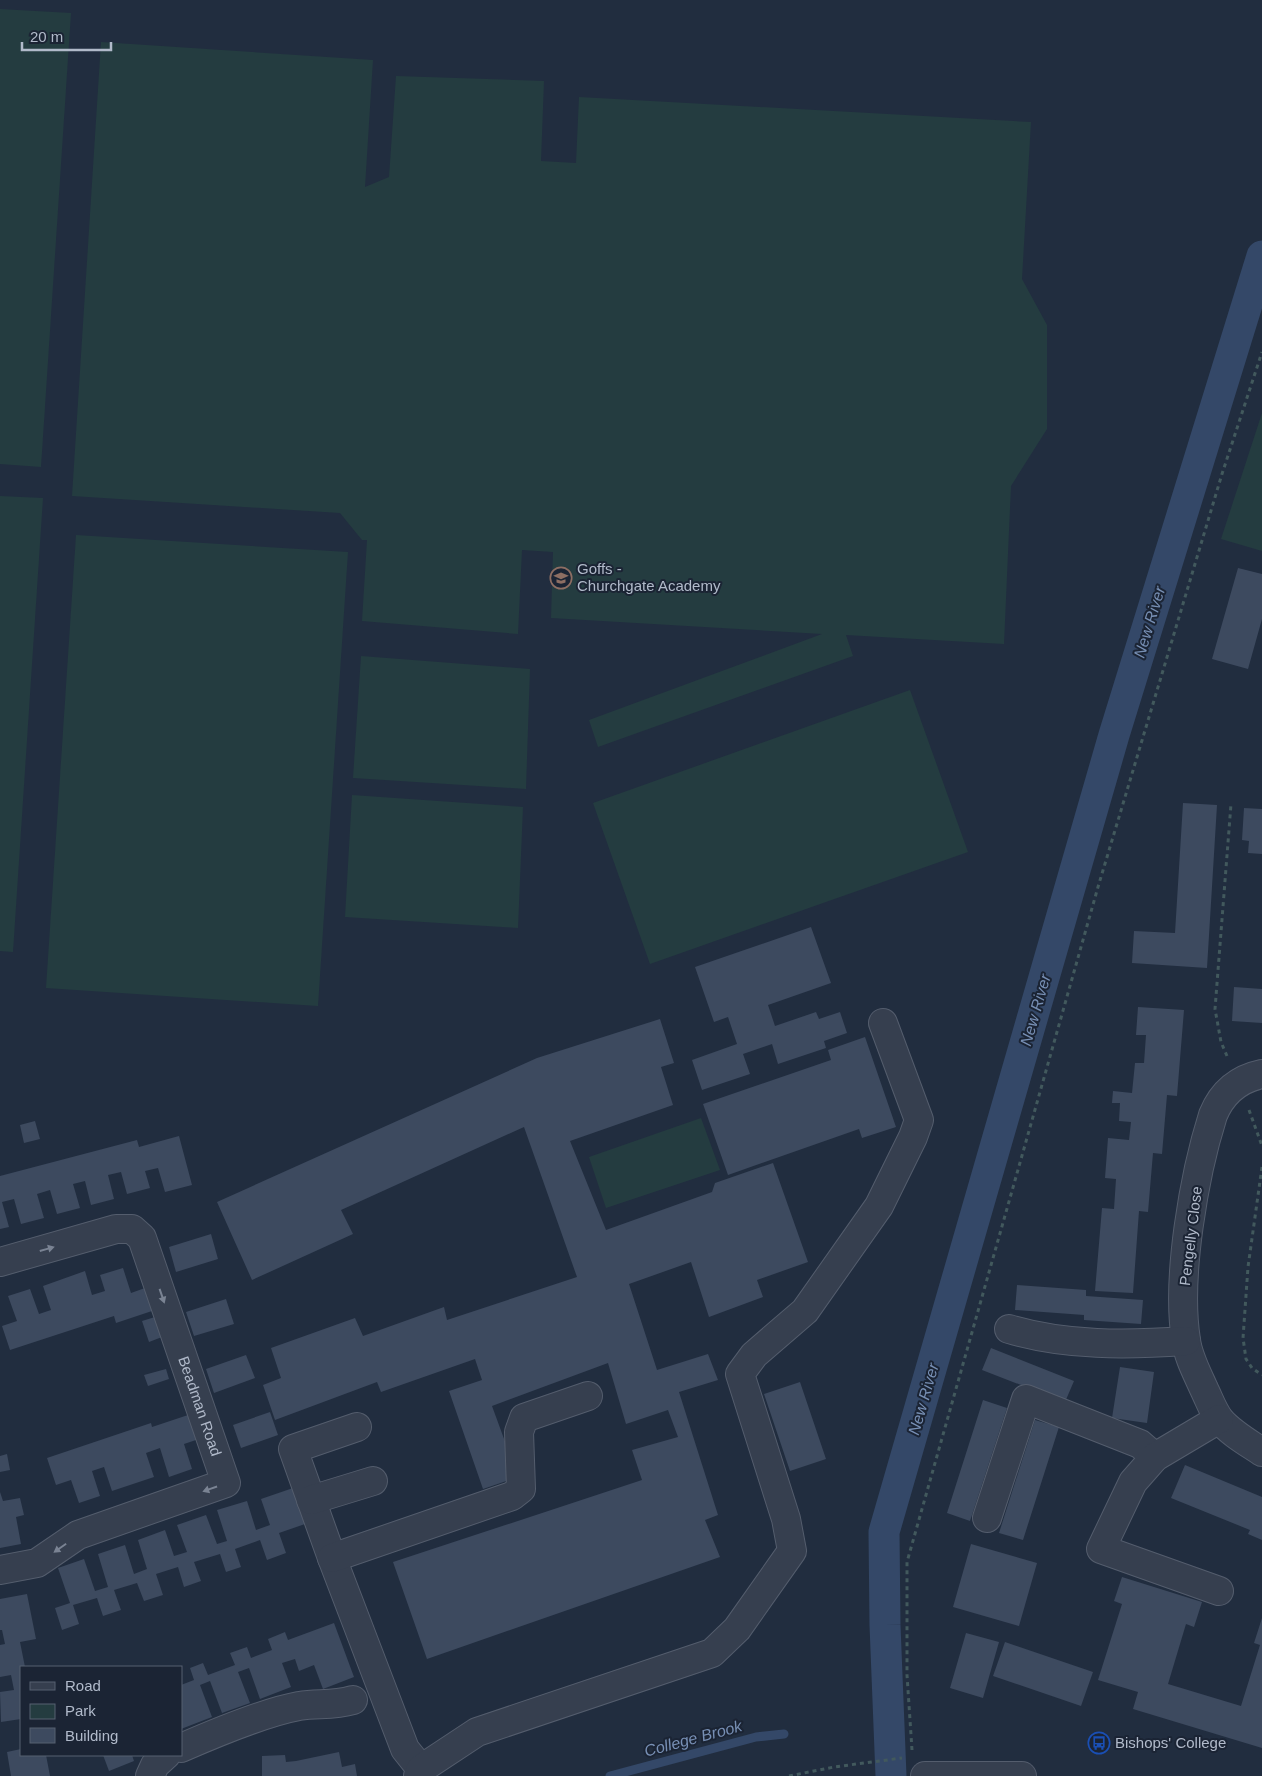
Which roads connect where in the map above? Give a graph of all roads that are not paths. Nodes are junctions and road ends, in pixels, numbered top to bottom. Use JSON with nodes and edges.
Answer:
{"nodes":[{"id":1,"x":883,"y":1024,"type":"dead end"},
{"id":2,"x":1250,"y":1078,"type":"edge"},
{"id":3,"x":0,"y":1262,"type":"edge"},
{"id":4,"x":1009,"y":1329,"type":"dead end"},
{"id":5,"x":1186,"y":1341,"type":"junction"},
{"id":6,"x":588,"y":1396,"type":"dead end"},
{"id":7,"x":1219,"y":1419,"type":"junction"},
{"id":8,"x":357,"y":1427,"type":"dead end"},
{"id":9,"x":1262,"y":1452,"type":"edge"},
{"id":10,"x":1155,"y":1457,"type":"junction"},
{"id":11,"x":373,"y":1481,"type":"dead end"},
{"id":12,"x":311,"y":1500,"type":"junction"},
{"id":13,"x":987,"y":1518,"type":"dead end"},
{"id":14,"x":332,"y":1558,"type":"junction"},
{"id":15,"x":0,"y":1570,"type":"edge"},
{"id":16,"x":1219,"y":1591,"type":"dead end"},
{"id":17,"x":353,"y":1700,"type":"dead end"},
{"id":18,"x":182,"y":1748,"type":"edge"},
{"id":19,"x":165,"y":1756,"type":"edge"},
{"id":20,"x":919,"y":1766,"type":"edge"},
{"id":21,"x":419,"y":1773,"type":"edge"},
{"id":22,"x":150,"y":1776,"type":"edge"},
{"id":23,"x":1022,"y":1776,"type":"edge"}],
"edges":[{"from":1,"to":21,"type":"street"},
{"from":2,"to":5,"type":"street","name":"Pengelly Close"},
{"from":3,"to":15,"type":"street","name":"Beadman Road","one_way":true},
{"from":4,"to":5,"type":"street"},
{"from":5,"to":7,"type":"street","name":"Pengelly Close"},
{"from":6,"to":14,"type":"street"},
{"from":7,"to":9,"type":"street","name":"Pengelly Close"},
{"from":7,"to":10,"type":"street"},
{"from":8,"to":12,"type":"street"},
{"from":10,"to":13,"type":"street"},
{"from":10,"to":16,"type":"street"},
{"from":11,"to":12,"type":"street"},
{"from":12,"to":14,"type":"street"},
{"from":14,"to":21,"type":"street"},
{"from":17,"to":18,"type":"street"},
{"from":19,"to":22,"type":"street"},
{"from":20,"to":23,"type":"street"}]}
